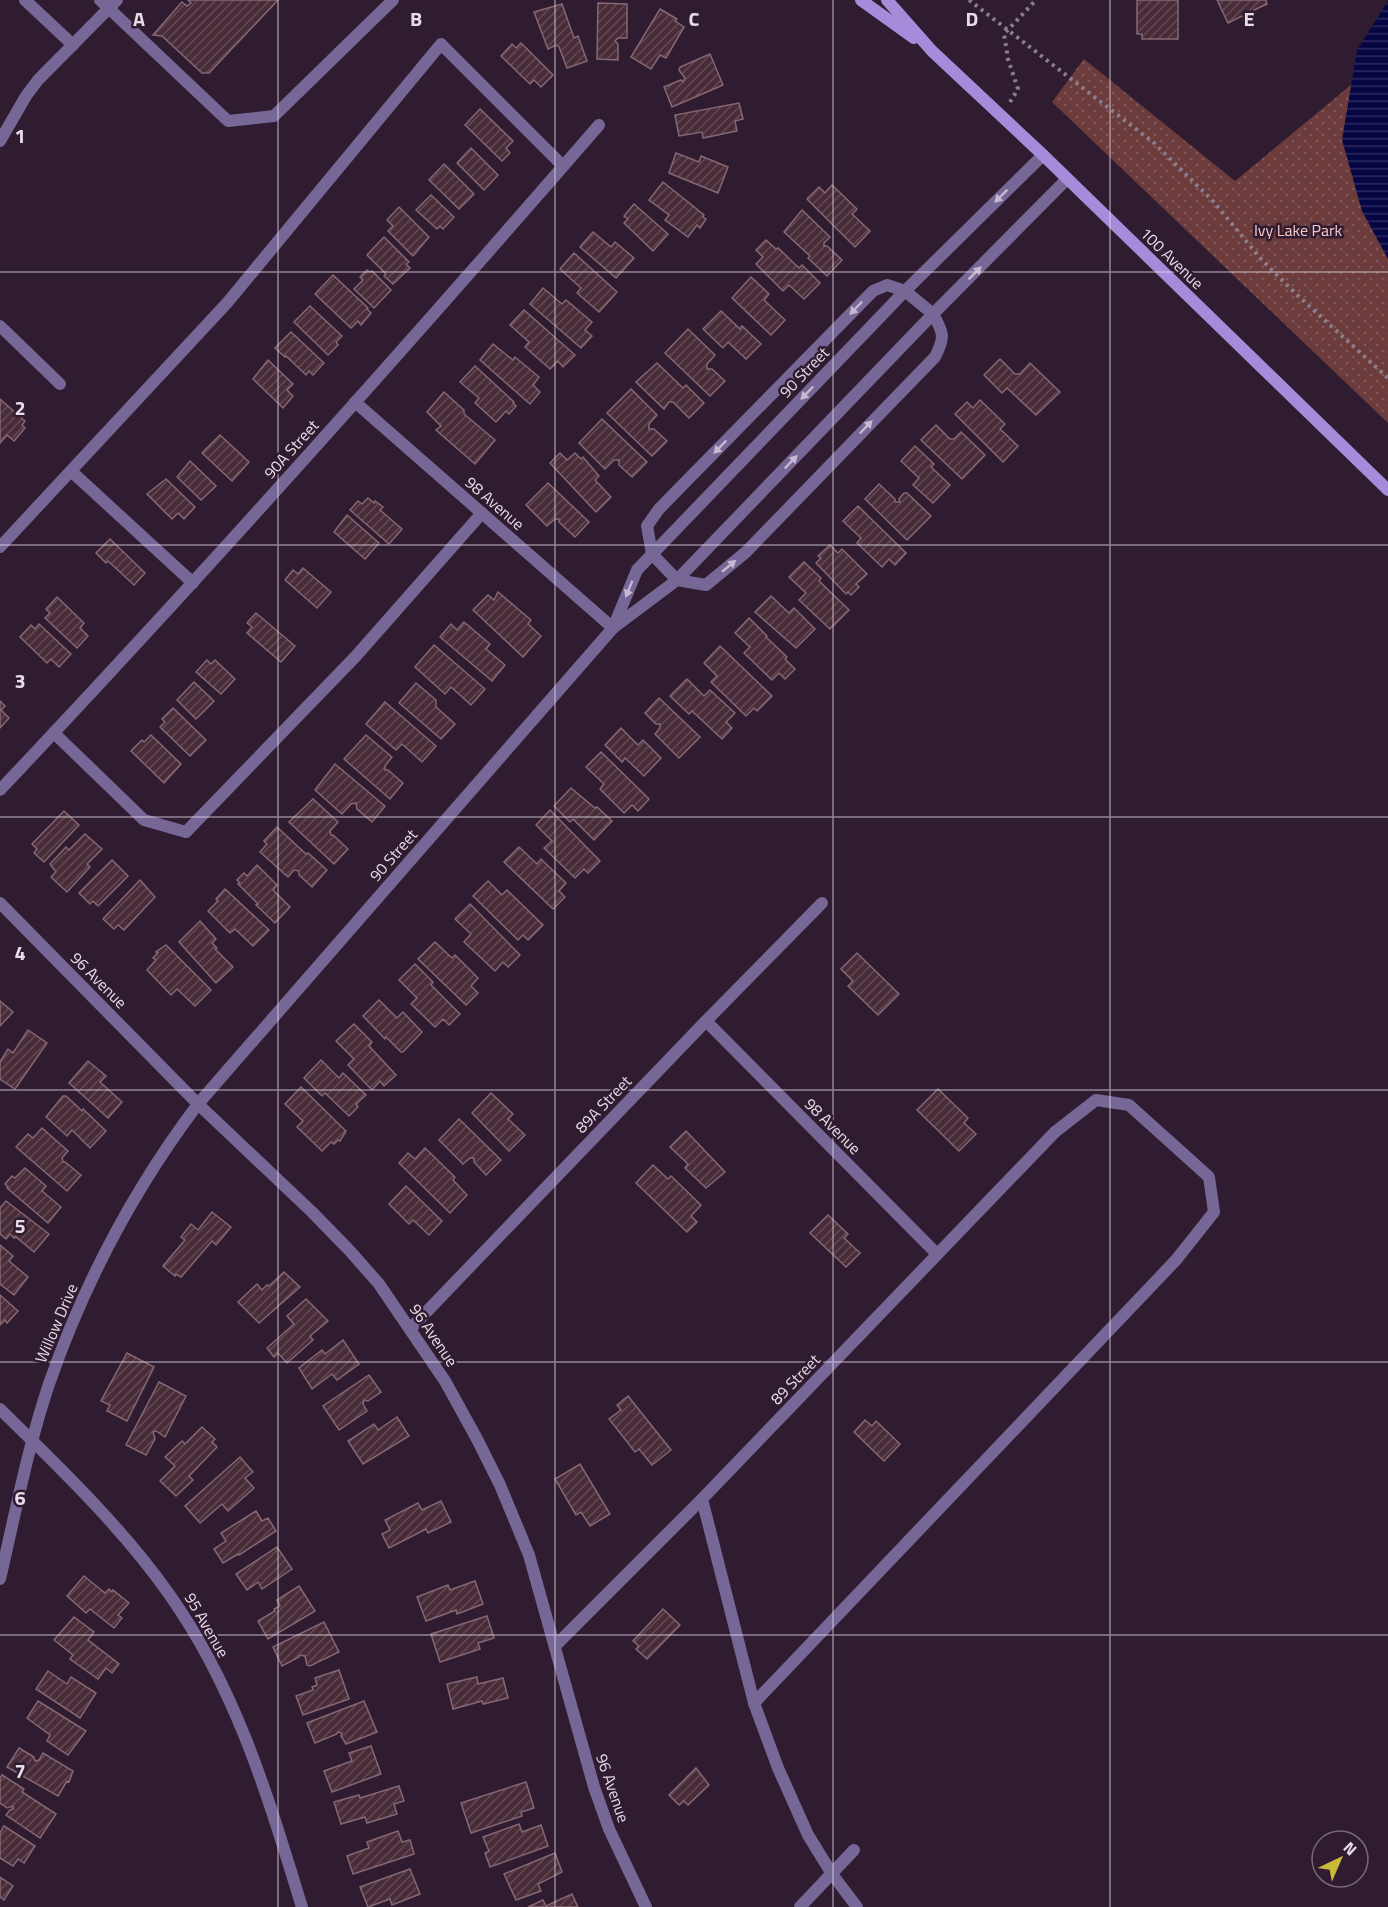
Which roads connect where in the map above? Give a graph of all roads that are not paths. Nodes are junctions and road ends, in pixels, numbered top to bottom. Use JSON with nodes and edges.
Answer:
{"nodes":[{"id":1,"x":25,"y":0,"type":"edge"},
{"id":2,"x":393,"y":0,"type":"edge"},
{"id":3,"x":861,"y":0,"type":"edge"},
{"id":4,"x":887,"y":0,"type":"edge"},
{"id":5,"x":109,"y":3,"type":"edge"},
{"id":6,"x":73,"y":45,"type":"junction"},
{"id":7,"x":932,"y":51,"type":"junction"},
{"id":8,"x":599,"y":125,"type":"dead end"},
{"id":9,"x":0,"y":141,"type":"edge"},
{"id":10,"x":1043,"y":155,"type":"junction"},
{"id":11,"x":563,"y":166,"type":"junction"},
{"id":12,"x":1067,"y":179,"type":"junction"},
{"id":13,"x":905,"y":291,"type":"junction"},
{"id":14,"x":933,"y":314,"type":"junction"},
{"id":15,"x":0,"y":326,"type":"edge"},
{"id":16,"x":60,"y":384,"type":"dead end"},
{"id":17,"x":355,"y":402,"type":"junction"},
{"id":18,"x":71,"y":471,"type":"junction"},
{"id":19,"x":1388,"y":490,"type":"edge"},
{"id":20,"x":482,"y":513,"type":"junction"},
{"id":21,"x":0,"y":547,"type":"edge"},
{"id":22,"x":652,"y":554,"type":"junction"},
{"id":23,"x":678,"y":580,"type":"junction"},
{"id":24,"x":193,"y":583,"type":"junction"},
{"id":25,"x":613,"y":628,"type":"junction"},
{"id":26,"x":54,"y":733,"type":"junction"},
{"id":27,"x":0,"y":790,"type":"edge"},
{"id":28,"x":0,"y":903,"type":"edge"},
{"id":29,"x":822,"y":903,"type":"dead end"},
{"id":30,"x":706,"y":1021,"type":"junction"},
{"id":31,"x":198,"y":1104,"type":"junction"},
{"id":32,"x":937,"y":1254,"type":"junction"},
{"id":33,"x":410,"y":1329,"type":"junction"},
{"id":34,"x":0,"y":1409,"type":"edge"},
{"id":35,"x":33,"y":1442,"type":"junction"},
{"id":36,"x":702,"y":1499,"type":"junction"},
{"id":37,"x":0,"y":1579,"type":"edge"},
{"id":38,"x":555,"y":1646,"type":"junction"},
{"id":39,"x":754,"y":1703,"type":"junction"},
{"id":40,"x":855,"y":1850,"type":"dead end"},
{"id":41,"x":832,"y":1874,"type":"junction"},
{"id":42,"x":302,"y":1907,"type":"edge"},
{"id":43,"x":646,"y":1907,"type":"edge"},
{"id":44,"x":800,"y":1907,"type":"edge"},
{"id":45,"x":857,"y":1907,"type":"edge"}],
"edges":[{"from":1,"to":6,"type":"street"},
{"from":2,"to":5,"type":"street"},
{"from":3,"to":7,"type":"main road","name":"100 Avenue"},
{"from":4,"to":7,"type":"main road","name":"100 Avenue"},
{"from":5,"to":6,"type":"street"},
{"from":6,"to":9,"type":"street"},
{"from":7,"to":10,"type":"main road","name":"100 Avenue"},
{"from":8,"to":11,"type":"street","name":"90A Street"},
{"from":10,"to":12,"type":"main road","name":"100 Avenue"},
{"from":10,"to":13,"type":"street","name":"90 Street","one_way":true},
{"from":11,"to":17,"type":"street","name":"90A Street"},
{"from":11,"to":18,"type":"street"},
{"from":14,"to":12,"type":"street","name":"90 Street","one_way":true},
{"from":12,"to":19,"type":"main road","name":"100 Avenue"},
{"from":13,"to":14,"type":"street"},
{"from":13,"to":22,"type":"street","name":"90 Street","one_way":true},
{"from":13,"to":22,"type":"street","one_way":true},
{"from":23,"to":14,"type":"street","name":"90 Street","one_way":true},
{"from":23,"to":14,"type":"street","one_way":true},
{"from":15,"to":16,"type":"street"},
{"from":17,"to":20,"type":"street","name":"98 Avenue"},
{"from":17,"to":24,"type":"street","name":"90A Street"},
{"from":18,"to":21,"type":"street"},
{"from":18,"to":24,"type":"street"},
{"from":20,"to":25,"type":"street","name":"98 Avenue"},
{"from":20,"to":26,"type":"street"},
{"from":22,"to":23,"type":"street"},
{"from":22,"to":25,"type":"street","name":"90 Street","one_way":true},
{"from":23,"to":25,"type":"street","name":"90 Street"},
{"from":24,"to":26,"type":"street","name":"90A Street"},
{"from":25,"to":31,"type":"street","name":"90 Street"},
{"from":26,"to":27,"type":"street","name":"90A Street"},
{"from":28,"to":31,"type":"street","name":"96 Avenue"},
{"from":29,"to":30,"type":"street","name":"89A Street"},
{"from":30,"to":32,"type":"street","name":"98 Avenue"},
{"from":30,"to":33,"type":"street","name":"89A Street"},
{"from":31,"to":33,"type":"street","name":"96 Avenue"},
{"from":31,"to":35,"type":"street","name":"Willow Drive"},
{"from":32,"to":36,"type":"street","name":"89 Street"},
{"from":32,"to":39,"type":"street","name":"89 Street"},
{"from":33,"to":38,"type":"street","name":"96 Avenue"},
{"from":34,"to":35,"type":"street","name":"95 Avenue"},
{"from":35,"to":37,"type":"street","name":"Willow Drive"},
{"from":35,"to":42,"type":"street","name":"95 Avenue"},
{"from":36,"to":38,"type":"street","name":"89 Street"},
{"from":36,"to":39,"type":"street"},
{"from":38,"to":43,"type":"street","name":"96 Avenue"},
{"from":39,"to":41,"type":"street"},
{"from":40,"to":41,"type":"street"},
{"from":41,"to":44,"type":"street"},
{"from":41,"to":45,"type":"street"}]}
